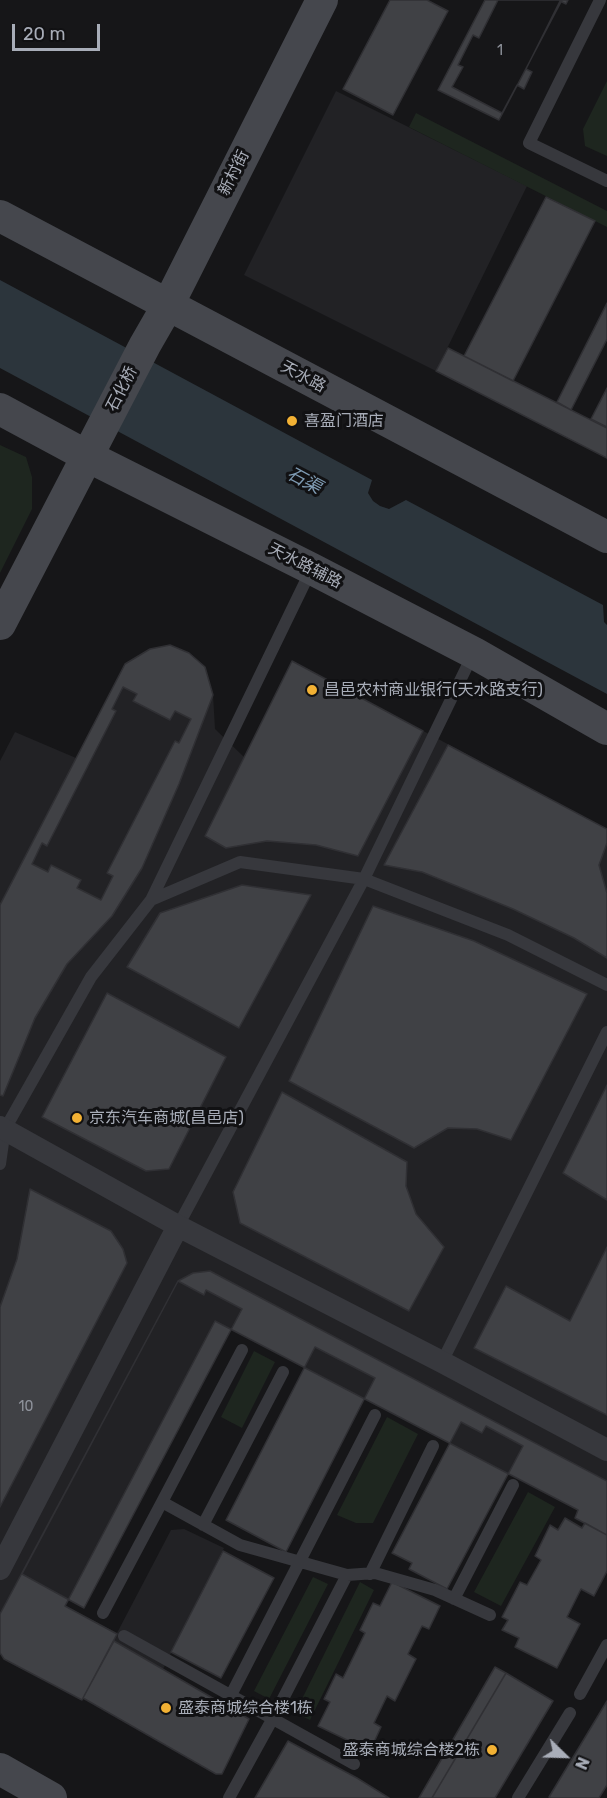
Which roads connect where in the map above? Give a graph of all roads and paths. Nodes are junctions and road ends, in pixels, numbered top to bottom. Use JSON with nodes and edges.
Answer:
{"nodes":[{"id":1,"x":322,"y":0,"type":"edge"},
{"id":2,"x":600,"y":0,"type":"edge"},
{"id":3,"x":607,"y":181,"type":"edge"},
{"id":4,"x":0,"y":216,"type":"edge"},
{"id":5,"x":168,"y":305,"type":"junction"},
{"id":6,"x":145,"y":345,"type":"joint"},
{"id":7,"x":0,"y":409,"type":"edge"},
{"id":8,"x":94,"y":444,"type":"junction"},
{"id":9,"x":607,"y":537,"type":"edge"},
{"id":10,"x":312,"y":569,"type":"junction"},
{"id":11,"x":0,"y":624,"type":"edge"},
{"id":12,"x":474,"y":653,"type":"junction"},
{"id":13,"x":607,"y":729,"type":"edge"},
{"id":14,"x":364,"y":879,"type":"junction"},
{"id":15,"x":151,"y":900,"type":"junction"},
{"id":16,"x":607,"y":985,"type":"edge"},
{"id":17,"x":607,"y":1032,"type":"edge"},
{"id":18,"x":2,"y":1128,"type":"edge"},
{"id":19,"x":0,"y":1164,"type":"edge"},
{"id":20,"x":178,"y":1226,"type":"junction"},
{"id":21,"x":242,"y":1350,"type":"dead end"},
{"id":22,"x":442,"y":1362,"type":"junction"},
{"id":23,"x":283,"y":1372,"type":"dead end"},
{"id":24,"x":375,"y":1415,"type":"dead end"},
{"id":25,"x":433,"y":1446,"type":"dead end"},
{"id":26,"x":607,"y":1450,"type":"edge"},
{"id":27,"x":513,"y":1485,"type":"dead end"},
{"id":28,"x":162,"y":1502,"type":"junction"},
{"id":29,"x":203,"y":1525,"type":"junction"},
{"id":30,"x":300,"y":1561,"type":"junction"},
{"id":31,"x":0,"y":1569,"type":"edge"},
{"id":32,"x":370,"y":1574,"type":"junction"},
{"id":33,"x":347,"y":1575,"type":"junction"},
{"id":34,"x":454,"y":1599,"type":"junction"},
{"id":35,"x":103,"y":1613,"type":"dead end"},
{"id":36,"x":490,"y":1615,"type":"dead end"},
{"id":37,"x":124,"y":1636,"type":"dead end"},
{"id":38,"x":607,"y":1645,"type":"edge"},
{"id":39,"x":580,"y":1694,"type":"dead end"},
{"id":40,"x":231,"y":1695,"type":"junction"},
{"id":41,"x":570,"y":1713,"type":"dead end"},
{"id":42,"x":273,"y":1718,"type":"junction"},
{"id":43,"x":354,"y":1764,"type":"dead end"},
{"id":44,"x":0,"y":1769,"type":"edge"},
{"id":45,"x":51,"y":1798,"type":"edge"},
{"id":46,"x":229,"y":1798,"type":"edge"},
{"id":47,"x":518,"y":1798,"type":"edge"}],
"edges":[{"from":1,"to":5,"type":"street","name":"新村街"},
{"from":2,"to":3,"type":"lane"},
{"from":4,"to":5,"type":"street","name":"天水路"},
{"from":5,"to":6,"type":"street","name":"新村街"},
{"from":5,"to":9,"type":"street","name":"天水路"},
{"from":6,"to":8,"type":"street","name":"石化桥"},
{"from":7,"to":8,"type":"street","name":"天水路辅路"},
{"from":8,"to":10,"type":"street","name":"天水路辅路"},
{"from":8,"to":11,"type":"street"},
{"from":10,"to":12,"type":"street","name":"天水路辅路"},
{"from":10,"to":15,"type":"lane"},
{"from":12,"to":13,"type":"street","name":"天水路辅路"},
{"from":12,"to":14,"type":"lane"},
{"from":14,"to":15,"type":"lane"},
{"from":14,"to":16,"type":"lane"},
{"from":14,"to":20,"type":"lane"},
{"from":15,"to":18,"type":"lane"},
{"from":17,"to":22,"type":"lane"},
{"from":18,"to":19,"type":"lane"},
{"from":18,"to":20,"type":"street"},
{"from":20,"to":22,"type":"street"},
{"from":20,"to":31,"type":"street"},
{"from":21,"to":28,"type":"lane"},
{"from":22,"to":26,"type":"street"},
{"from":23,"to":29,"type":"lane"},
{"from":24,"to":30,"type":"lane"},
{"from":25,"to":32,"type":"lane"},
{"from":27,"to":34,"type":"lane"},
{"from":28,"to":29,"type":"lane"},
{"from":28,"to":35,"type":"lane"},
{"from":29,"to":30,"type":"lane"},
{"from":30,"to":33,"type":"lane"},
{"from":30,"to":40,"type":"lane"},
{"from":32,"to":33,"type":"lane"},
{"from":32,"to":34,"type":"lane"},
{"from":33,"to":42,"type":"lane"},
{"from":34,"to":36,"type":"lane"},
{"from":37,"to":40,"type":"lane"},
{"from":38,"to":39,"type":"lane"},
{"from":40,"to":42,"type":"lane"},
{"from":41,"to":47,"type":"lane"},
{"from":42,"to":43,"type":"lane"},
{"from":42,"to":46,"type":"lane"},
{"from":44,"to":45,"type":"street"}]}
